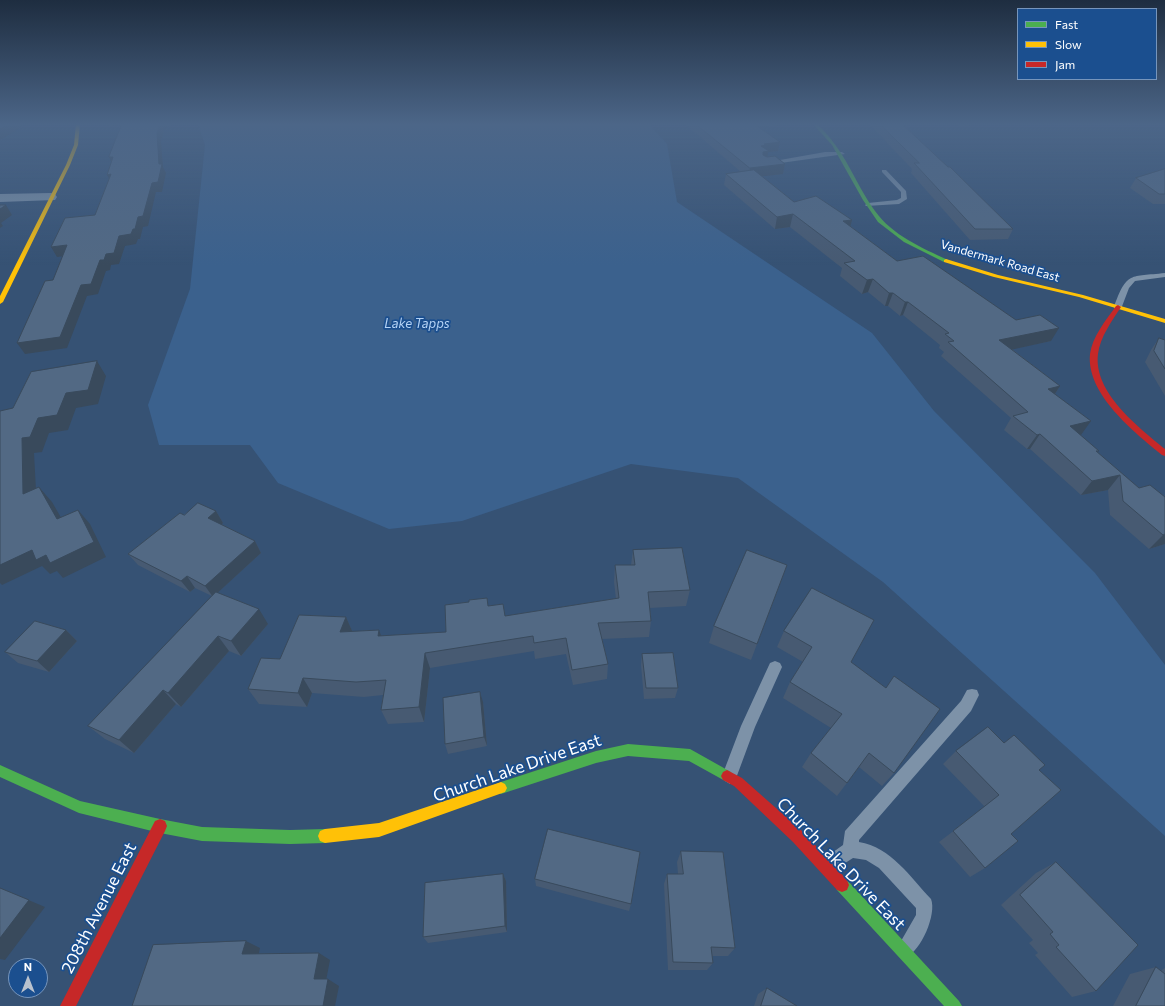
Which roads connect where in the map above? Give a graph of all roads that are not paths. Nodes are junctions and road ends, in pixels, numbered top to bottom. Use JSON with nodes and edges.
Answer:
{"nodes":[{"id":1,"x":65,"y":171,"type":"edge"},
{"id":2,"x":851,"y":171,"type":"edge"},
{"id":3,"x":884,"y":171,"type":"dead end"},
{"id":4,"x":51,"y":197,"type":"junction"},
{"id":5,"x":0,"y":198,"type":"edge"},
{"id":6,"x":868,"y":205,"type":"junction"},
{"id":7,"x":1165,"y":275,"type":"edge"},
{"id":8,"x":0,"y":302,"type":"edge"},
{"id":9,"x":1118,"y":307,"type":"junction"},
{"id":10,"x":1165,"y":321,"type":"edge"},
{"id":11,"x":1165,"y":453,"type":"edge"},
{"id":12,"x":775,"y":667,"type":"dead end"},
{"id":13,"x":972,"y":695,"type":"dead end"},
{"id":14,"x":0,"y":771,"type":"edge"},
{"id":15,"x":730,"y":777,"type":"junction"},
{"id":16,"x":160,"y":826,"type":"junction"},
{"id":17,"x":851,"y":849,"type":"junction"},
{"id":18,"x":826,"y":868,"type":"junction"},
{"id":19,"x":903,"y":952,"type":"junction"},
{"id":20,"x":68,"y":1006,"type":"edge"},
{"id":21,"x":954,"y":1006,"type":"edge"}],
"edges":[{"from":1,"to":4,"type":"street"},
{"from":2,"to":6,"type":"street","name":"Vandermark Road East"},
{"from":3,"to":6,"type":"lane"},
{"from":4,"to":5,"type":"street"},
{"from":4,"to":8,"type":"street"},
{"from":6,"to":9,"type":"street","name":"Vandermark Road East"},
{"from":7,"to":9,"type":"lane"},
{"from":9,"to":10,"type":"street","name":"Vandermark Road East"},
{"from":9,"to":11,"type":"street"},
{"from":12,"to":15,"type":"lane"},
{"from":13,"to":17,"type":"lane"},
{"from":14,"to":16,"type":"street","name":"Church Lake Drive East"},
{"from":15,"to":16,"type":"street","name":"Church Lake Drive East"},
{"from":15,"to":18,"type":"street","name":"Church Lake Drive East"},
{"from":16,"to":20,"type":"street","name":"208th Avenue East"},
{"from":17,"to":18,"type":"lane"},
{"from":17,"to":19,"type":"lane"},
{"from":18,"to":19,"type":"street","name":"Church Lake Drive East"},
{"from":19,"to":21,"type":"street","name":"Church Lake Drive East"}]}
